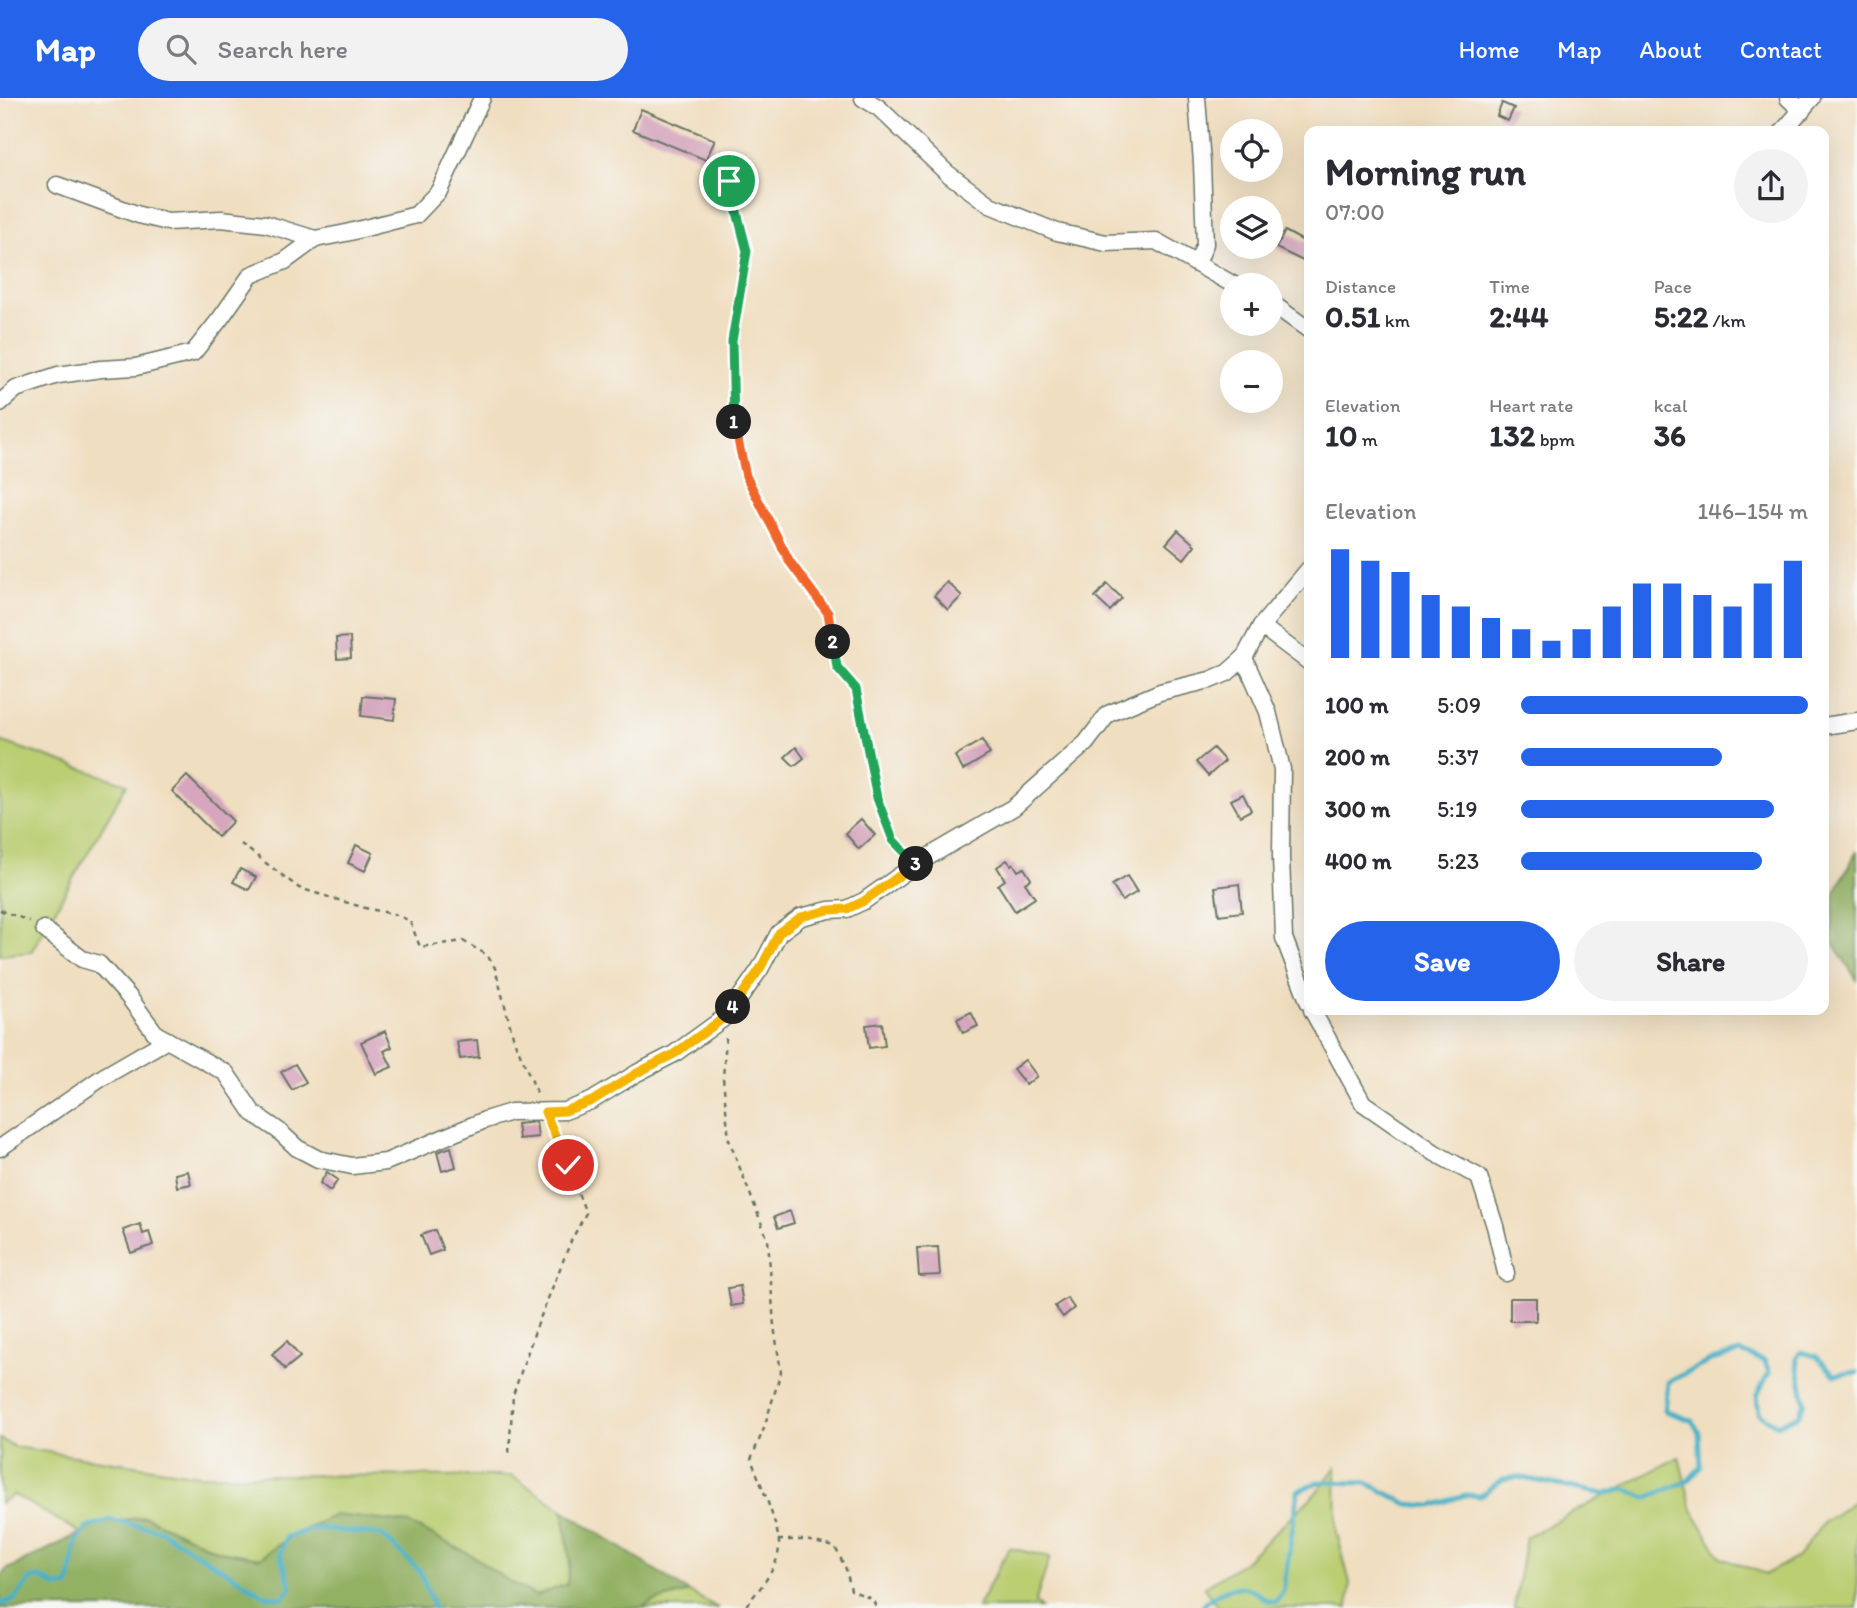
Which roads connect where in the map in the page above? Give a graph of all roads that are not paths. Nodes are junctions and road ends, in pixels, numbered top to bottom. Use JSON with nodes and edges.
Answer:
{"nodes":[{"id":1,"x":482,"y":98,"type":"edge"},
{"id":2,"x":863,"y":98,"type":"edge"},
{"id":3,"x":1197,"y":98,"type":"edge"},
{"id":4,"x":1788,"y":98,"type":"edge"},
{"id":5,"x":1807,"y":104,"type":"edge"},
{"id":6,"x":1787,"y":126,"type":"edge"},
{"id":7,"x":57,"y":185,"type":"dead end"},
{"id":8,"x":315,"y":239,"type":"junction"},
{"id":9,"x":1197,"y":264,"type":"junction"},
{"id":10,"x":1220,"y":277,"type":"edge"},
{"id":11,"x":1283,"y":311,"type":"edge"},
{"id":12,"x":1304,"y":326,"type":"edge"},
{"id":13,"x":0,"y":403,"type":"edge"},
{"id":14,"x":1304,"y":575,"type":"edge"},
{"id":15,"x":1261,"y":626,"type":"junction"},
{"id":16,"x":1244,"y":658,"type":"junction"},
{"id":17,"x":1304,"y":658,"type":"edge"},
{"id":18,"x":1857,"y":721,"type":"edge"},
{"id":19,"x":1829,"y":725,"type":"edge"},
{"id":20,"x":44,"y":929,"type":"road end"},
{"id":21,"x":1304,"y":990,"type":"edge"},
{"id":22,"x":1315,"y":1015,"type":"edge"},
{"id":23,"x":167,"y":1040,"type":"junction"},
{"id":24,"x":0,"y":1148,"type":"edge"},
{"id":25,"x":1506,"y":1273,"type":"dead end"}],
"edges":[{"from":1,"to":8,"type":"street"},
{"from":2,"to":9,"type":"street"},
{"from":3,"to":9,"type":"street"},
{"from":4,"to":5,"type":"street"},
{"from":5,"to":6,"type":"street"},
{"from":7,"to":8,"type":"street"},
{"from":8,"to":13,"type":"street"},
{"from":9,"to":10,"type":"street"},
{"from":11,"to":12,"type":"street"},
{"from":14,"to":15,"type":"street"},
{"from":15,"to":16,"type":"street"},
{"from":15,"to":17,"type":"street"},
{"from":16,"to":21,"type":"street"},
{"from":16,"to":23,"type":"street"},
{"from":18,"to":19,"type":"street"},
{"from":20,"to":23,"type":"street"},
{"from":22,"to":25,"type":"street"},
{"from":23,"to":24,"type":"street"}]}
